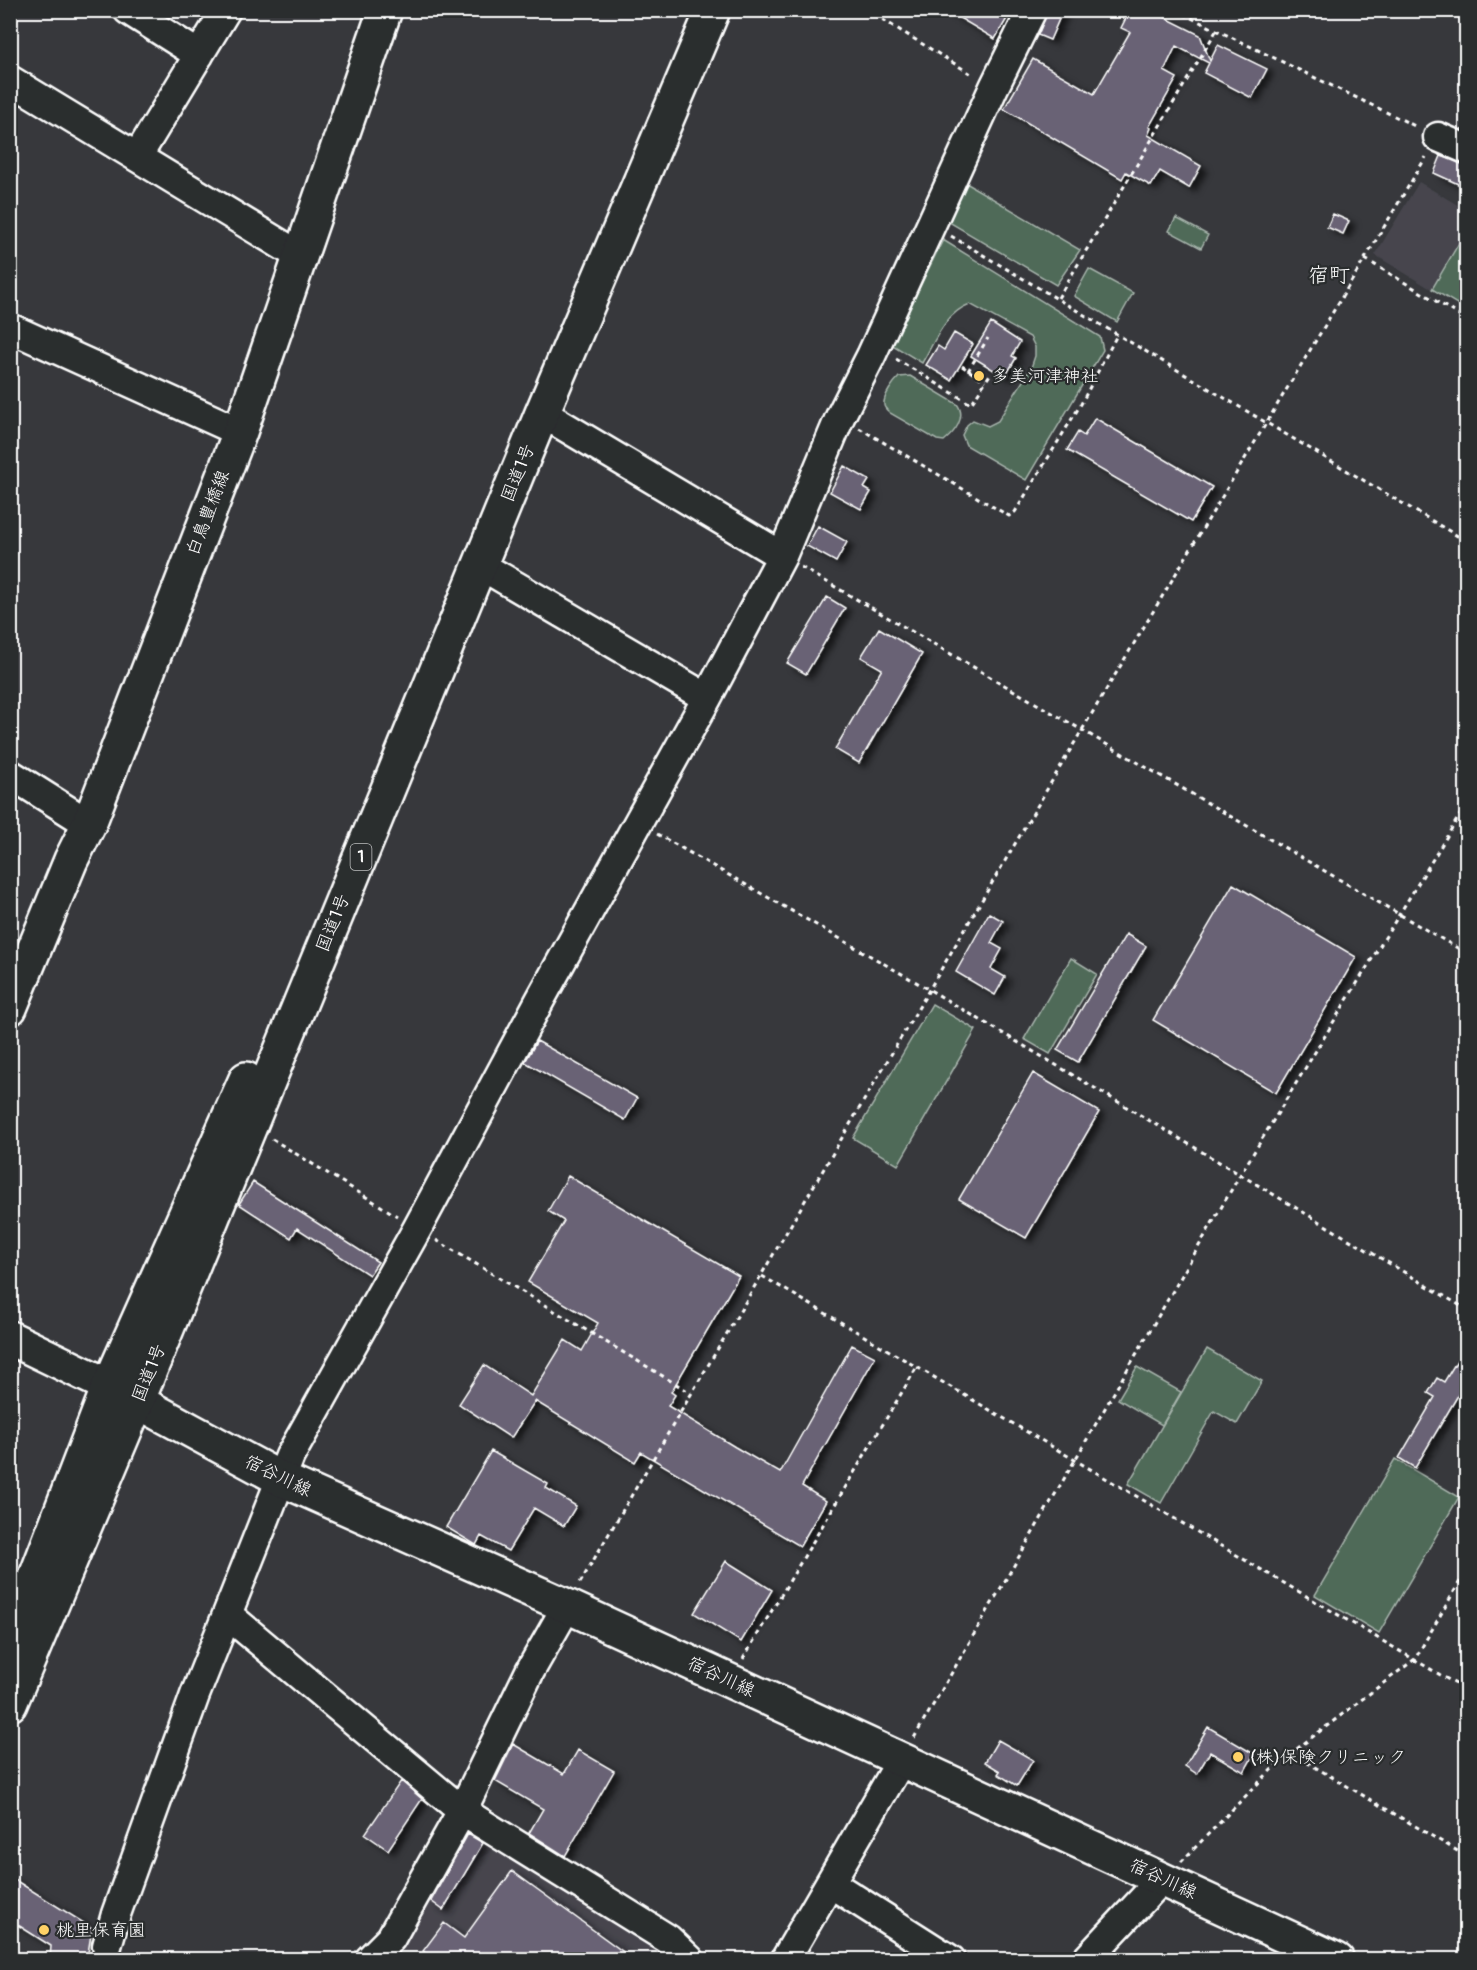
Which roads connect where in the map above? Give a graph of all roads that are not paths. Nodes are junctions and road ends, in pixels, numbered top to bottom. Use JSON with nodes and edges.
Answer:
{"nodes":[{"id":1,"x":128,"y":10,"type":"edge"},
{"id":2,"x":226,"y":10,"type":"edge"},
{"id":3,"x":385,"y":10,"type":"edge"},
{"id":4,"x":688,"y":10,"type":"edge"},
{"id":5,"x":713,"y":10,"type":"edge"},
{"id":6,"x":1032,"y":10,"type":"edge"},
{"id":7,"x":199,"y":55,"type":"junction"},
{"id":8,"x":10,"y":80,"type":"edge"},
{"id":9,"x":1438,"y":137,"type":"road end"},
{"id":10,"x":1467,"y":149,"type":"edge"},
{"id":11,"x":136,"y":157,"type":"junction"},
{"id":12,"x":300,"y":256,"type":"junction"},
{"id":13,"x":10,"y":328,"type":"edge"},
{"id":14,"x":542,"y":413,"type":"junction"},
{"id":15,"x":240,"y":432,"type":"junction"},
{"id":16,"x":782,"y":556,"type":"junction"},
{"id":17,"x":480,"y":565,"type":"junction"},
{"id":18,"x":707,"y":698,"type":"junction"},
{"id":19,"x":10,"y":774,"type":"edge"},
{"id":20,"x":88,"y":824,"type":"junction"},
{"id":21,"x":10,"y":1008,"type":"edge"},
{"id":22,"x":10,"y":1338,"type":"edge"},
{"id":23,"x":123,"y":1394,"type":"junction"},
{"id":24,"x":281,"y":1479,"type":"junction"},
{"id":25,"x":567,"y":1605,"type":"junction"},
{"id":26,"x":228,"y":1615,"type":"junction"},
{"id":27,"x":10,"y":1644,"type":"edge"},
{"id":28,"x":10,"y":1704,"type":"edge"},
{"id":29,"x":902,"y":1759,"type":"junction"},
{"id":30,"x":462,"y":1811,"type":"junction"},
{"id":31,"x":1162,"y":1879,"type":"junction"},
{"id":32,"x":830,"y":1883,"type":"junction"},
{"id":33,"x":111,"y":1955,"type":"edge"},
{"id":34,"x":369,"y":1959,"type":"edge"},
{"id":35,"x":690,"y":1959,"type":"edge"},
{"id":36,"x":784,"y":1959,"type":"edge"},
{"id":37,"x":951,"y":1959,"type":"edge"},
{"id":38,"x":1086,"y":1959,"type":"edge"},
{"id":39,"x":1336,"y":1959,"type":"edge"}],
"edges":[{"from":1,"to":7,"type":"street"},
{"from":2,"to":7,"type":"street"},
{"from":3,"to":12,"type":"main road","name":"白鳥豊橋線"},
{"from":4,"to":23,"type":"main road","name":"国道1号","number":"1"},
{"from":5,"to":14,"type":"main road","name":"国道1号","number":"1"},
{"from":6,"to":16,"type":"street"},
{"from":7,"to":11,"type":"street"},
{"from":8,"to":11,"type":"street"},
{"from":9,"to":10,"type":"street"},
{"from":11,"to":12,"type":"street"},
{"from":12,"to":15,"type":"main road","name":"白鳥豊橋線"},
{"from":13,"to":15,"type":"street"},
{"from":14,"to":16,"type":"street"},
{"from":14,"to":17,"type":"main road","name":"国道1号","number":"1"},
{"from":15,"to":20,"type":"main road","name":"白鳥豊橋線"},
{"from":16,"to":18,"type":"street"},
{"from":17,"to":18,"type":"street"},
{"from":17,"to":23,"type":"main road","name":"国道1号","number":"1"},
{"from":18,"to":24,"type":"street"},
{"from":19,"to":20,"type":"street"},
{"from":20,"to":21,"type":"main road","name":"白鳥豊橋線"},
{"from":22,"to":23,"type":"main road","name":"宿谷川線"},
{"from":23,"to":24,"type":"main road","name":"宿谷川線"},
{"from":23,"to":27,"type":"main road","name":"国道1号","number":"1"},
{"from":23,"to":28,"type":"main road","name":"国道1号","number":"1"},
{"from":24,"to":25,"type":"main road","name":"宿谷川線"},
{"from":24,"to":26,"type":"street"},
{"from":25,"to":29,"type":"main road","name":"宿谷川線"},
{"from":25,"to":30,"type":"street"},
{"from":26,"to":30,"type":"street"},
{"from":26,"to":33,"type":"street"},
{"from":29,"to":31,"type":"main road","name":"宿谷川線"},
{"from":29,"to":32,"type":"street"},
{"from":30,"to":34,"type":"street"},
{"from":30,"to":35,"type":"street"},
{"from":31,"to":38,"type":"street"},
{"from":31,"to":39,"type":"main road","name":"宿谷川線"},
{"from":32,"to":36,"type":"street"},
{"from":32,"to":37,"type":"street"}]}
